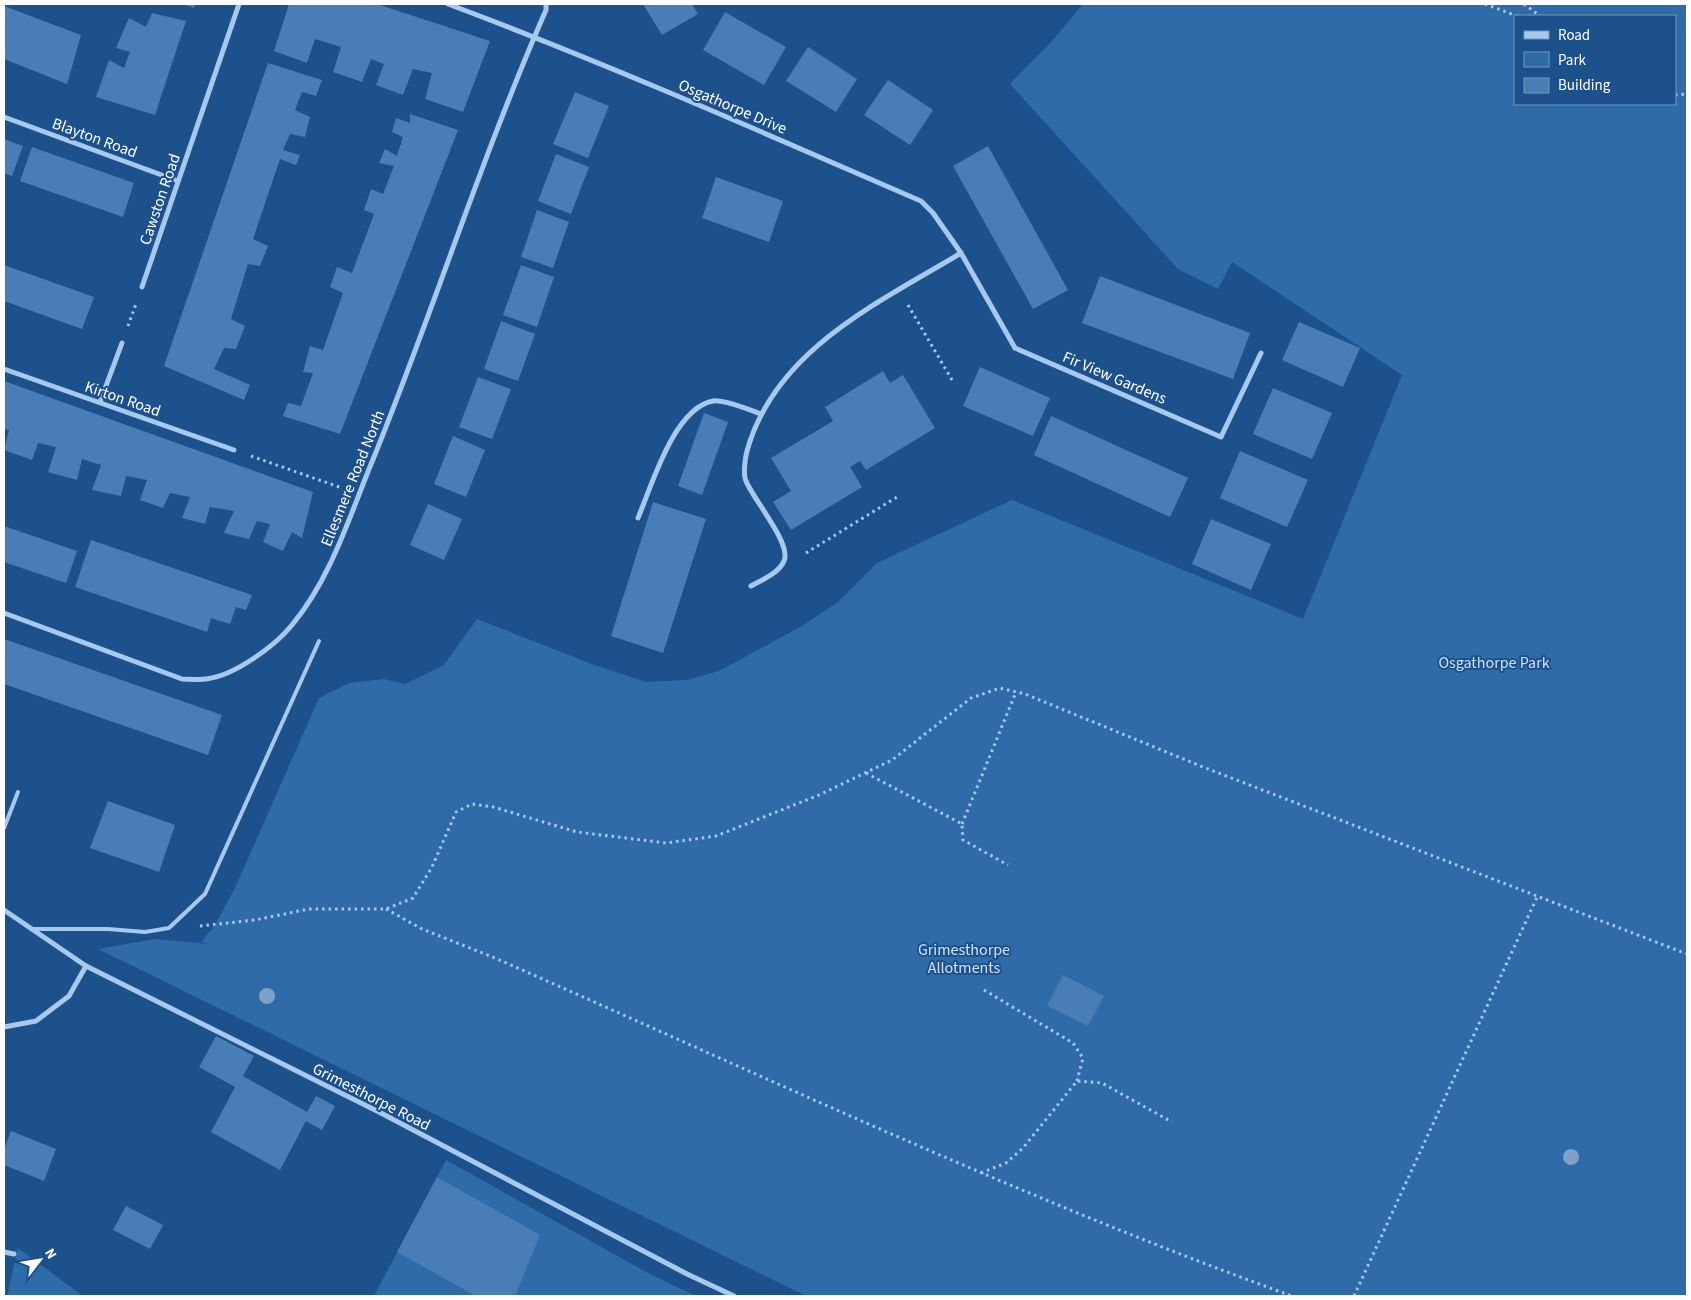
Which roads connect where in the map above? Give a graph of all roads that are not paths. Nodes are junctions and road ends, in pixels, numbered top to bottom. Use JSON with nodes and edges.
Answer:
{"nodes":[{"id":1,"x":239,"y":4,"type":"edge"},
{"id":2,"x":448,"y":4,"type":"edge"},
{"id":3,"x":546,"y":4,"type":"edge"},
{"id":4,"x":534,"y":36,"type":"junction"},
{"id":5,"x":4,"y":117,"type":"edge"},
{"id":6,"x":178,"y":181,"type":"junction"},
{"id":7,"x":921,"y":201,"type":"joint"},
{"id":8,"x":961,"y":253,"type":"junction"},
{"id":9,"x":142,"y":287,"type":"road end"},
{"id":10,"x":122,"y":343,"type":"road end"},
{"id":11,"x":1261,"y":353,"type":"dead end"},
{"id":12,"x":4,"y":369,"type":"edge"},
{"id":13,"x":100,"y":402,"type":"junction"},
{"id":14,"x":761,"y":414,"type":"junction"},
{"id":15,"x":234,"y":450,"type":"dead end"},
{"id":16,"x":638,"y":518,"type":"dead end"},
{"id":17,"x":751,"y":586,"type":"dead end"},
{"id":18,"x":4,"y":613,"type":"edge"},
{"id":19,"x":319,"y":641,"type":"dead end"},
{"id":20,"x":18,"y":792,"type":"dead end"},
{"id":21,"x":4,"y":828,"type":"edge"},
{"id":22,"x":4,"y":910,"type":"edge"},
{"id":23,"x":32,"y":929,"type":"junction"},
{"id":24,"x":86,"y":966,"type":"junction"},
{"id":25,"x":4,"y":1027,"type":"edge"},
{"id":26,"x":4,"y":1252,"type":"edge"},
{"id":27,"x":14,"y":1254,"type":"dead end"},
{"id":28,"x":734,"y":1296,"type":"edge"}],
"edges":[{"from":1,"to":6,"type":"street","name":"Cawston Road"},
{"from":2,"to":4,"type":"street","name":"Osgathorpe Drive"},
{"from":3,"to":4,"type":"street","name":"Ellesmere Road North"},
{"from":4,"to":7,"type":"street","name":"Osgathorpe Drive"},
{"from":4,"to":18,"type":"street","name":"Ellesmere Road North"},
{"from":5,"to":6,"type":"street","name":"Blayton Road"},
{"from":6,"to":9,"type":"street","name":"Cawston Road"},
{"from":7,"to":8,"type":"street","name":"Fir View Gardens"},
{"from":8,"to":11,"type":"street","name":"Fir View Gardens"},
{"from":8,"to":14,"type":"street"},
{"from":10,"to":13,"type":"street"},
{"from":12,"to":13,"type":"street","name":"Kirton Road"},
{"from":13,"to":15,"type":"street","name":"Kirton Road"},
{"from":14,"to":16,"type":"street"},
{"from":14,"to":17,"type":"street"},
{"from":19,"to":23,"type":"lane"},
{"from":20,"to":21,"type":"lane"},
{"from":22,"to":23,"type":"street","name":"Grimesthorpe Road"},
{"from":23,"to":24,"type":"street","name":"Grimesthorpe Road"},
{"from":24,"to":25,"type":"street"},
{"from":24,"to":28,"type":"street","name":"Grimesthorpe Road"},
{"from":26,"to":27,"type":"street"}]}
